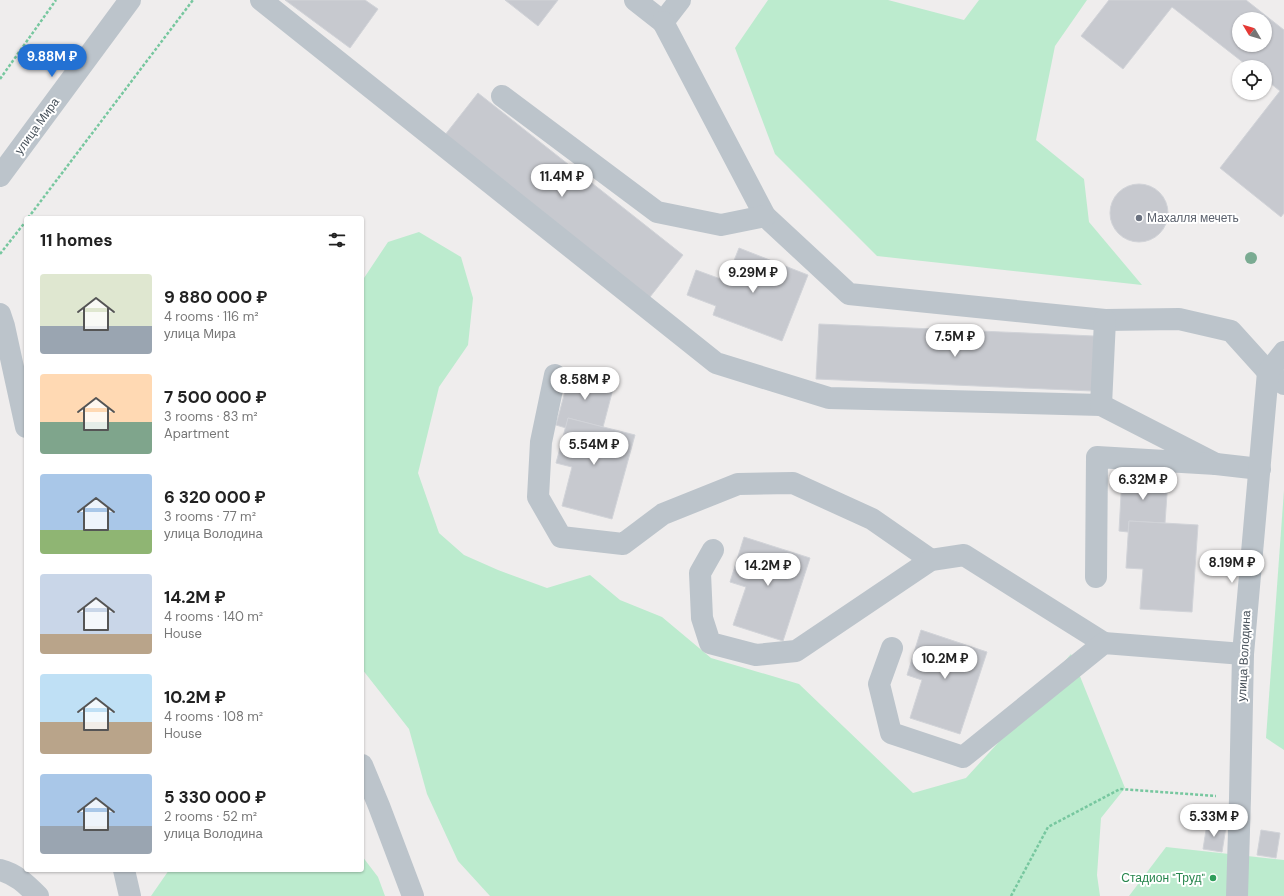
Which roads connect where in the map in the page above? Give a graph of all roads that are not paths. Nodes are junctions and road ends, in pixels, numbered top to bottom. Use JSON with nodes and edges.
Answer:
{"nodes":[{"id":1,"x":130,"y":0,"type":"edge"},
{"id":2,"x":260,"y":0,"type":"edge"},
{"id":3,"x":635,"y":0,"type":"edge"},
{"id":4,"x":680,"y":0,"type":"edge"},
{"id":5,"x":663,"y":22,"type":"junction"},
{"id":6,"x":502,"y":96,"type":"dead end"},
{"id":7,"x":0,"y":176,"type":"edge"},
{"id":8,"x":765,"y":216,"type":"junction"},
{"id":9,"x":0,"y":314,"type":"edge"},
{"id":10,"x":1105,"y":320,"type":"junction"},
{"id":11,"x":1224,"y":346,"type":"dead end"},
{"id":12,"x":1247,"y":348,"type":"junction"},
{"id":13,"x":1284,"y":352,"type":"edge"},
{"id":14,"x":555,"y":375,"type":"dead end"},
{"id":15,"x":1276,"y":378,"type":"edge"},
{"id":16,"x":1101,"y":405,"type":"junction"},
{"id":17,"x":24,"y":418,"type":"edge"},
{"id":18,"x":1216,"y":464,"type":"junction"},
{"id":19,"x":1260,"y":469,"type":"junction"},
{"id":20,"x":713,"y":550,"type":"dead end"},
{"id":21,"x":931,"y":560,"type":"junction"},
{"id":22,"x":1096,"y":577,"type":"dead end"},
{"id":23,"x":1104,"y":643,"type":"junction"},
{"id":24,"x":892,"y":648,"type":"dead end"},
{"id":25,"x":1243,"y":654,"type":"junction"},
{"id":26,"x":364,"y":774,"type":"edge"},
{"id":27,"x":371,"y":807,"type":"edge"},
{"id":28,"x":0,"y":870,"type":"edge"},
{"id":29,"x":124,"y":872,"type":"edge"},
{"id":30,"x":38,"y":896,"type":"edge"},
{"id":31,"x":130,"y":896,"type":"edge"},
{"id":32,"x":414,"y":896,"type":"edge"},
{"id":33,"x":1237,"y":896,"type":"edge"}],
"edges":[{"from":1,"to":7,"type":"street","name":"улица Мира"},
{"from":2,"to":16,"type":"street"},
{"from":3,"to":5,"type":"street"},
{"from":4,"to":5,"type":"street"},
{"from":5,"to":8,"type":"street"},
{"from":6,"to":8,"type":"street"},
{"from":8,"to":10,"type":"street"},
{"from":9,"to":17,"type":"street"},
{"from":10,"to":12,"type":"street"},
{"from":10,"to":16,"type":"street"},
{"from":11,"to":12,"type":"street"},
{"from":12,"to":15,"type":"street"},
{"from":13,"to":15,"type":"street"},
{"from":14,"to":21,"type":"street"},
{"from":15,"to":19,"type":"street","name":"улица Володина"},
{"from":16,"to":18,"type":"street"},
{"from":18,"to":19,"type":"street"},
{"from":18,"to":22,"type":"street"},
{"from":19,"to":25,"type":"street","name":"улица Володина"},
{"from":20,"to":21,"type":"street"},
{"from":21,"to":23,"type":"street"},
{"from":23,"to":24,"type":"street"},
{"from":23,"to":25,"type":"street"},
{"from":25,"to":33,"type":"street","name":"улица Володина"},
{"from":26,"to":27,"type":"street"},
{"from":27,"to":32,"type":"street"},
{"from":28,"to":30,"type":"street"},
{"from":29,"to":31,"type":"street"}]}
